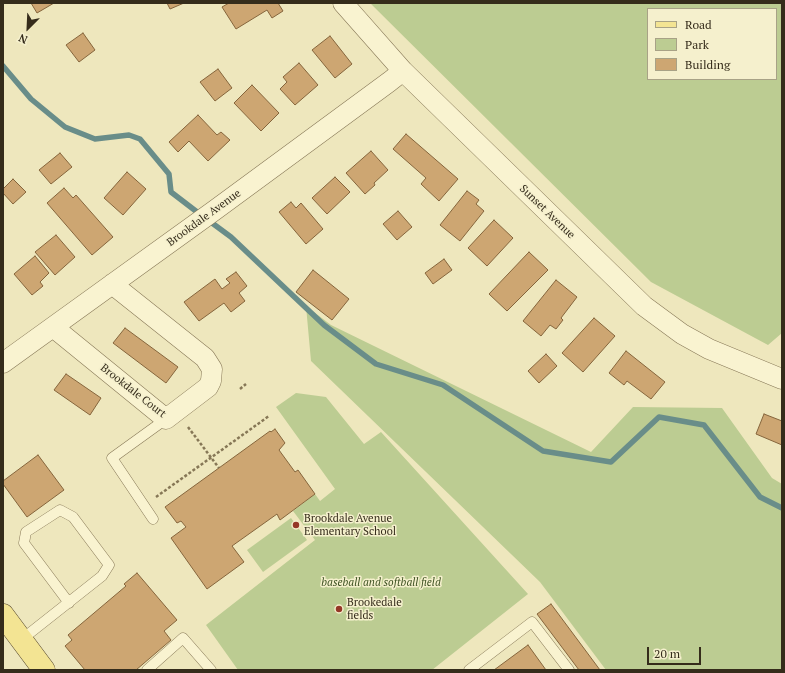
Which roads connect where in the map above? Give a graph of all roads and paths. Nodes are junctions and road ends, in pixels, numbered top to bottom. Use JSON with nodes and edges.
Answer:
{"nodes":[{"id":1,"x":343,"y":3,"type":"edge"},
{"id":2,"x":403,"y":71,"type":"junction"},
{"id":3,"x":112,"y":284,"type":"junction"},
{"id":4,"x":54,"y":327,"type":"junction"},
{"id":5,"x":3,"y":363,"type":"edge"},
{"id":6,"x":782,"y":379,"type":"edge"},
{"id":7,"x":246,"y":384,"type":"dead end"},
{"id":8,"x":240,"y":388,"type":"dead end"},
{"id":9,"x":269,"y":416,"type":"dead end"},
{"id":10,"x":166,"y":420,"type":"junction"},
{"id":11,"x":192,"y":432,"type":"dead end"},
{"id":12,"x":211,"y":458,"type":"junction"},
{"id":13,"x":219,"y":468,"type":"dead end"},
{"id":14,"x":155,"y":498,"type":"dead end"},
{"id":15,"x":153,"y":519,"type":"dead end"},
{"id":16,"x":69,"y":602,"type":"junction"},
{"id":17,"x":3,"y":615,"type":"edge"},
{"id":18,"x":21,"y":640,"type":"junction"},
{"id":19,"x":44,"y":670,"type":"edge"},
{"id":20,"x":147,"y":670,"type":"edge"},
{"id":21,"x":210,"y":670,"type":"edge"},
{"id":22,"x":469,"y":670,"type":"edge"},
{"id":23,"x":569,"y":670,"type":"edge"}],
"edges":[{"from":1,"to":2,"type":"street","name":"Sunset Avenue"},
{"from":2,"to":3,"type":"street","name":"Brookdale Avenue"},
{"from":2,"to":6,"type":"street","name":"Sunset Avenue"},
{"from":3,"to":4,"type":"street","name":"Brookdale Avenue"},
{"from":3,"to":10,"type":"street","name":"Brookdale Court"},
{"from":4,"to":5,"type":"street","name":"Brookdale Avenue"},
{"from":4,"to":10,"type":"street","name":"Brookdale Court"},
{"from":7,"to":8,"type":"path"},
{"from":9,"to":12,"type":"path"},
{"from":10,"to":15,"type":"lane"},
{"from":11,"to":12,"type":"path"},
{"from":12,"to":13,"type":"path"},
{"from":12,"to":14,"type":"path"},
{"from":16,"to":16,"type":"lane"},
{"from":16,"to":18,"type":"lane"},
{"from":17,"to":18,"type":"main road"},
{"from":18,"to":19,"type":"main road"},
{"from":20,"to":21,"type":"lane"},
{"from":22,"to":23,"type":"lane"}]}
